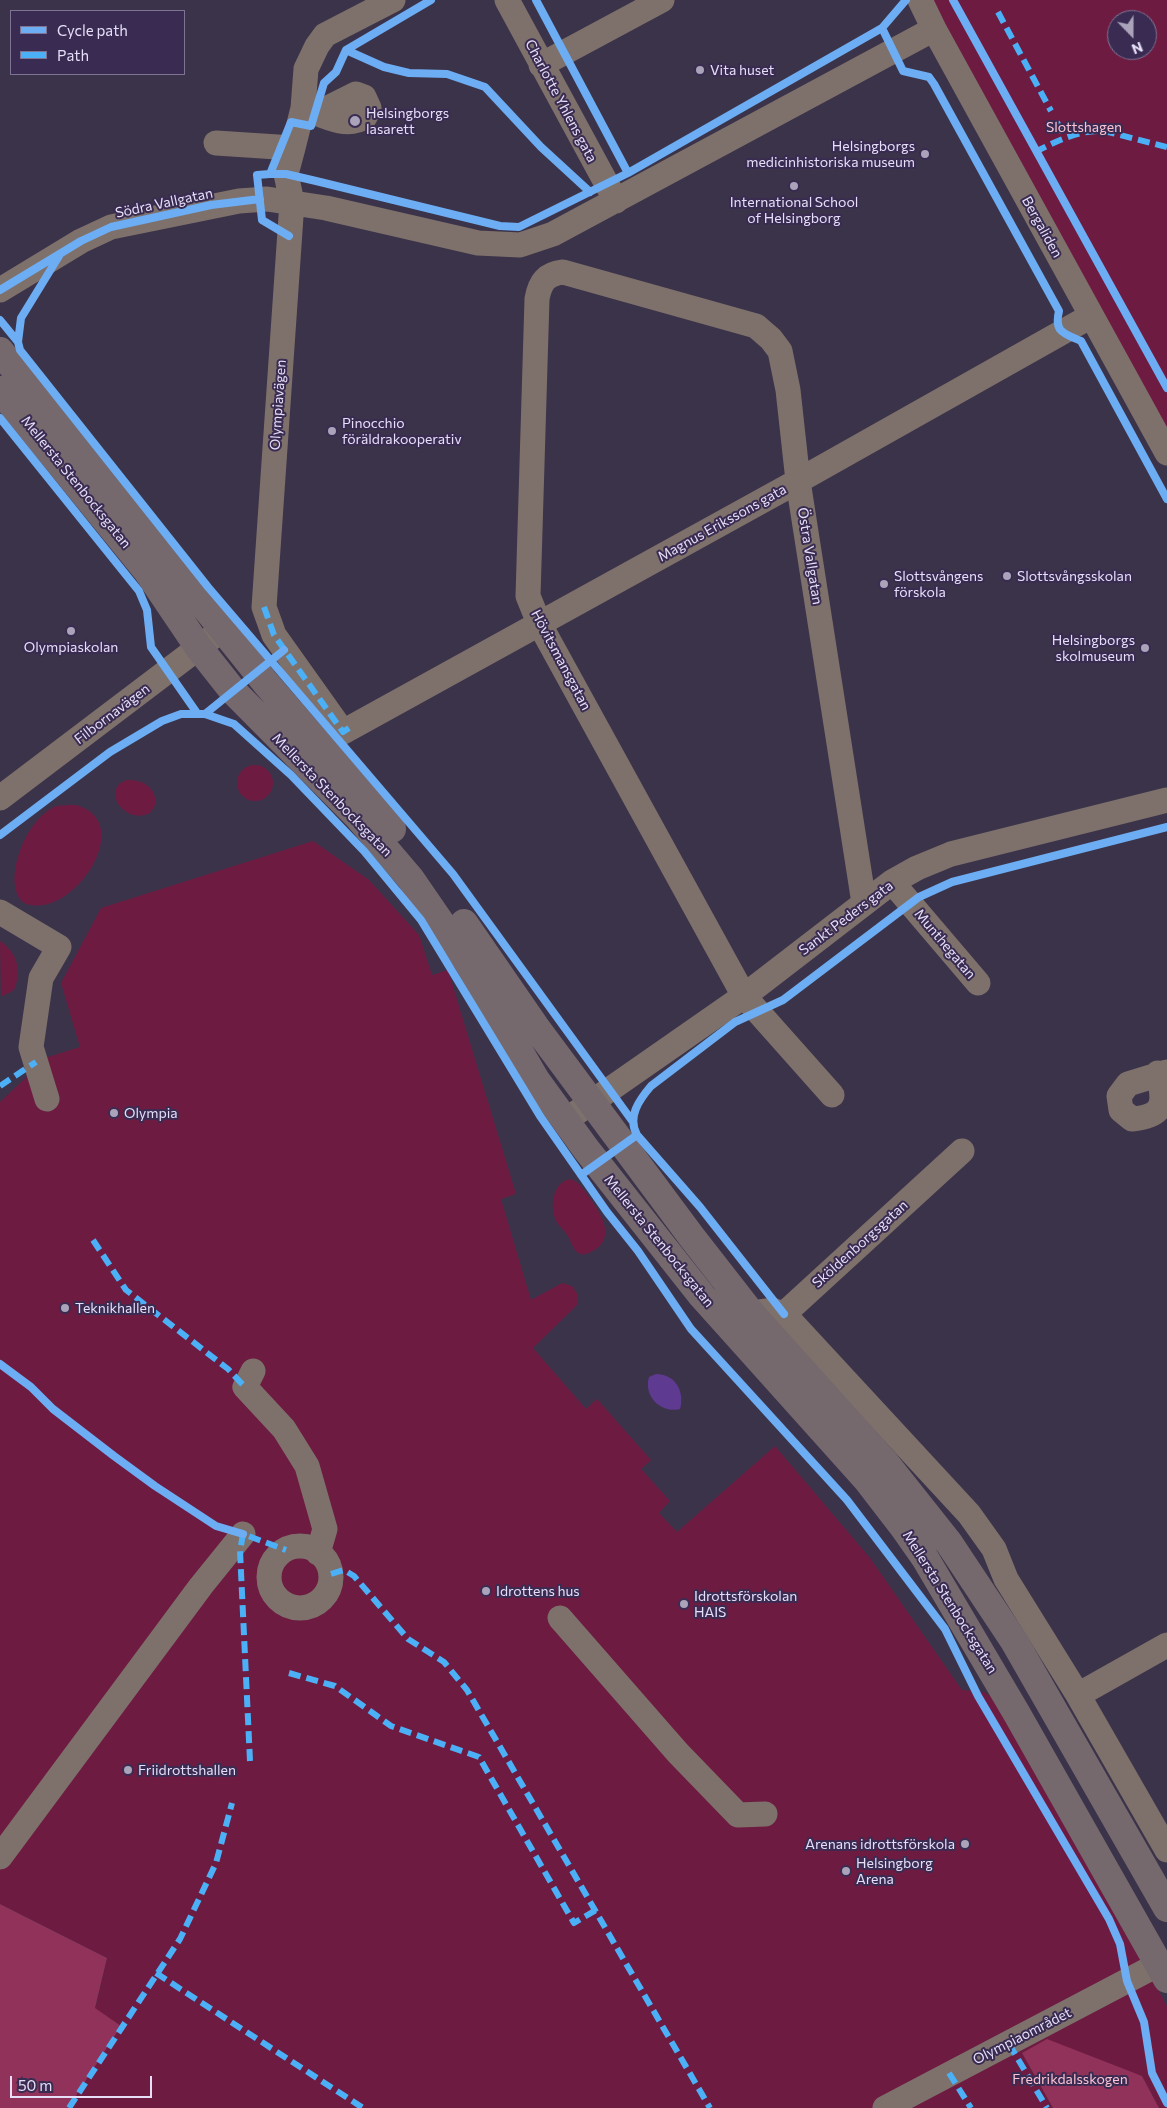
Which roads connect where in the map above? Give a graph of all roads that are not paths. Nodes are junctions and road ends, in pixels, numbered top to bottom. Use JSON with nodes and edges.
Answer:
{"nodes":[{"id":1,"x":392,"y":0,"type":"edge"},
{"id":2,"x":507,"y":0,"type":"edge"},
{"id":3,"x":662,"y":0,"type":"edge"},
{"id":4,"x":920,"y":0,"type":"edge"},
{"id":5,"x":934,"y":29,"type":"junction"},
{"id":6,"x":541,"y":65,"type":"junction"},
{"id":7,"x":216,"y":143,"type":"dead end"},
{"id":8,"x":293,"y":148,"type":"junction"},
{"id":9,"x":292,"y":202,"type":"junction"},
{"id":10,"x":616,"y":202,"type":"junction"},
{"id":11,"x":539,"y":286,"type":"joint"},
{"id":12,"x":0,"y":290,"type":"edge"},
{"id":13,"x":1091,"y":316,"type":"junction"},
{"id":14,"x":0,"y":351,"type":"edge"},
{"id":15,"x":0,"y":390,"type":"edge"},
{"id":16,"x":1167,"y":453,"type":"edge"},
{"id":17,"x":798,"y":481,"type":"junction"},
{"id":18,"x":539,"y":623,"type":"junction"},
{"id":19,"x":223,"y":629,"type":"junction"},
{"id":20,"x":199,"y":648,"type":"junction"},
{"id":21,"x":352,"y":726,"type":"joint"},
{"id":22,"x":0,"y":798,"type":"edge"},
{"id":23,"x":1167,"y":800,"type":"edge"},
{"id":24,"x":892,"y":882,"type":"junction"},
{"id":25,"x":864,"y":903,"type":"junction"},
{"id":26,"x":0,"y":912,"type":"edge"},
{"id":27,"x":978,"y":983,"type":"dead end"},
{"id":28,"x":744,"y":996,"type":"junction"},
{"id":29,"x":832,"y":1095,"type":"dead end"},
{"id":30,"x":47,"y":1099,"type":"dead end"},
{"id":31,"x":591,"y":1102,"type":"junction"},
{"id":32,"x":566,"y":1120,"type":"junction"},
{"id":33,"x":962,"y":1151,"type":"dead end"},
{"id":34,"x":751,"y":1313,"type":"junction"},
{"id":35,"x":784,"y":1314,"type":"junction"},
{"id":36,"x":254,"y":1371,"type":"dead end"},
{"id":37,"x":243,"y":1534,"type":"dead end"},
{"id":38,"x":318,"y":1553,"type":"dead end"},
{"id":39,"x":560,"y":1618,"type":"dead end"},
{"id":40,"x":1167,"y":1644,"type":"edge"},
{"id":41,"x":1078,"y":1695,"type":"junction"},
{"id":42,"x":765,"y":1814,"type":"dead end"},
{"id":43,"x":1167,"y":1850,"type":"edge"},
{"id":44,"x":0,"y":1857,"type":"edge"},
{"id":45,"x":1167,"y":1908,"type":"edge"},
{"id":46,"x":1163,"y":1972,"type":"edge"},
{"id":47,"x":885,"y":2108,"type":"edge"}],
"edges":[{"from":1,"to":8,"type":"street","name":"Olympiavägen"},
{"from":2,"to":6,"type":"street","name":"Charlotte Yhlens gata"},
{"from":3,"to":6,"type":"street"},
{"from":4,"to":5,"type":"street","name":"Bergaliden"},
{"from":5,"to":10,"type":"street","name":"Södra Vallgatan"},
{"from":5,"to":13,"type":"street","name":"Bergaliden"},
{"from":6,"to":10,"type":"street","name":"Charlotte Yhlens gata"},
{"from":7,"to":8,"type":"street"},
{"from":8,"to":9,"type":"street","name":"Olympiavägen"},
{"from":9,"to":10,"type":"street","name":"Södra Vallgatan"},
{"from":9,"to":12,"type":"street","name":"Södra Vallgatan"},
{"from":9,"to":21,"type":"street","name":"Olympiavägen"},
{"from":11,"to":17,"type":"street","name":"Östra Vallgatan"},
{"from":11,"to":18,"type":"street","name":"Hövitsmansgatan"},
{"from":13,"to":16,"type":"street","name":"Bergaliden"},
{"from":13,"to":17,"type":"street","name":"Magnus Erikssons gata"},
{"from":14,"to":19,"type":"main road","name":"Mellersta Stenbocksgatan"},
{"from":15,"to":20,"type":"main road","name":"Mellersta Stenbocksgatan"},
{"from":17,"to":18,"type":"street","name":"Magnus Erikssons gata"},
{"from":17,"to":25,"type":"street","name":"Östra Vallgatan"},
{"from":18,"to":21,"type":"street","name":"Magnus Erikssons gata"},
{"from":18,"to":28,"type":"street","name":"Hövitsmansgatan"},
{"from":19,"to":20,"type":"street","name":"Filbornavägen"},
{"from":19,"to":31,"type":"main road","name":"Mellersta Stenbocksgatan"},
{"from":20,"to":22,"type":"street","name":"Filbornavägen"},
{"from":20,"to":32,"type":"main road","name":"Mellersta Stenbocksgatan"},
{"from":23,"to":24,"type":"street","name":"Sankt Peders gata"},
{"from":24,"to":25,"type":"street","name":"Sankt Peders gata"},
{"from":24,"to":27,"type":"street","name":"Munthegatan"},
{"from":25,"to":28,"type":"street","name":"Sankt Peders gata"},
{"from":26,"to":30,"type":"street"},
{"from":28,"to":29,"type":"street","name":"Hövitsmansgatan"},
{"from":28,"to":31,"type":"street","name":"Sankt Peders gata"},
{"from":31,"to":32,"type":"street","name":"Sankt Peders gata"},
{"from":31,"to":34,"type":"main road","name":"Mellersta Stenbocksgatan"},
{"from":32,"to":46,"type":"main road","name":"Mellersta Stenbocksgatan"},
{"from":33,"to":35,"type":"street","name":"Sköldenborgsgatan"},
{"from":34,"to":35,"type":"street"},
{"from":34,"to":45,"type":"main road","name":"Mellersta Stenbocksgatan"},
{"from":35,"to":41,"type":"street"},
{"from":36,"to":38,"type":"street"},
{"from":37,"to":44,"type":"street"},
{"from":39,"to":42,"type":"street"},
{"from":40,"to":41,"type":"street"},
{"from":41,"to":43,"type":"street"},
{"from":46,"to":47,"type":"street","name":"Olympiaområdet"}]}
